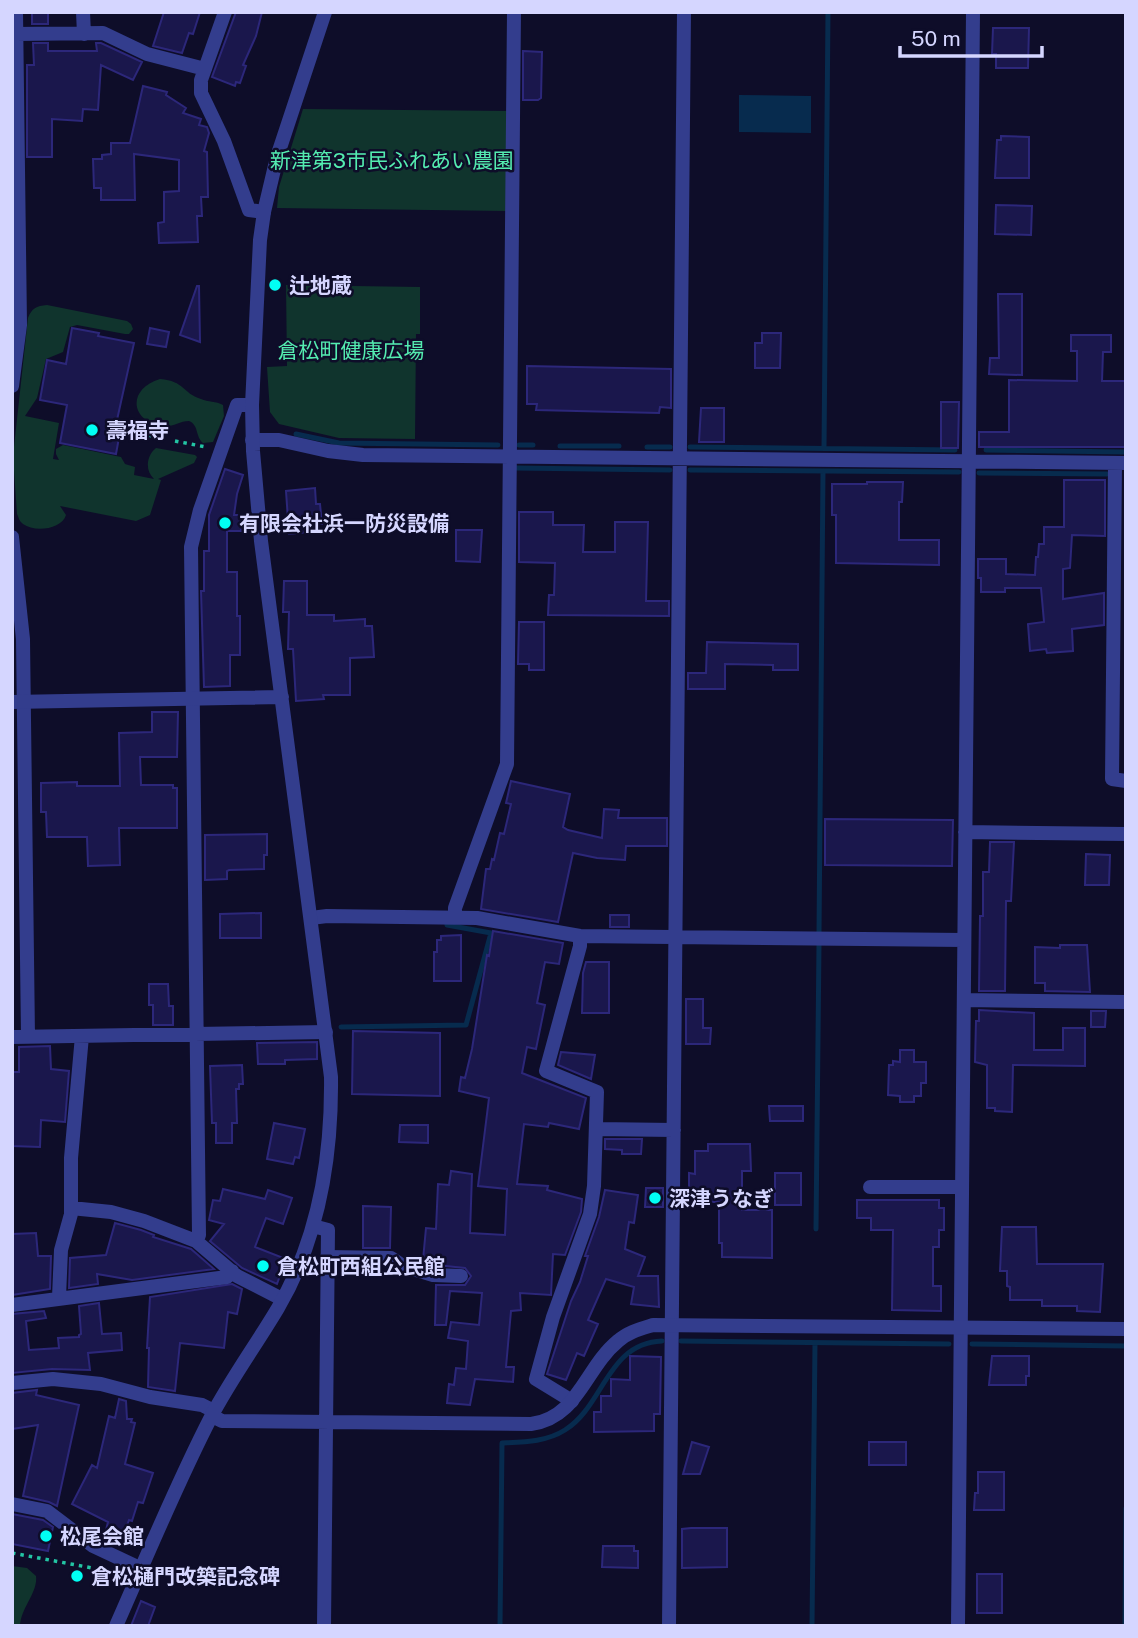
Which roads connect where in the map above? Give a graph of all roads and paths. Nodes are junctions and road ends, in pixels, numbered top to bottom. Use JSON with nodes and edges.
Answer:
{"nodes":[{"id":1,"x":16,"y":12,"type":"edge"},
{"id":2,"x":83,"y":12,"type":"edge"},
{"id":3,"x":225,"y":12,"type":"edge"},
{"id":4,"x":325,"y":12,"type":"edge"},
{"id":5,"x":514,"y":12,"type":"edge"},
{"id":6,"x":684,"y":12,"type":"edge"},
{"id":7,"x":973,"y":12,"type":"edge"},
{"id":8,"x":16,"y":34,"type":"junction"},
{"id":9,"x":84,"y":34,"type":"junction"},
{"id":10,"x":205,"y":69,"type":"junction"},
{"id":11,"x":264,"y":212,"type":"junction"},
{"id":12,"x":16,"y":307,"type":"edge"},
{"id":13,"x":12,"y":386,"type":"edge"},
{"id":14,"x":252,"y":405,"type":"junction"},
{"id":15,"x":131,"y":432,"type":"dead end"},
{"id":16,"x":163,"y":438,"type":"dead end"},
{"id":17,"x":253,"y":440,"type":"junction"},
{"id":18,"x":510,"y":456,"type":"junction"},
{"id":19,"x":680,"y":458,"type":"junction"},
{"id":20,"x":969,"y":461,"type":"junction"},
{"id":21,"x":1120,"y":463,"type":"edge"},
{"id":22,"x":1120,"y":531,"type":"edge"},
{"id":23,"x":12,"y":537,"type":"edge"},
{"id":24,"x":282,"y":697,"type":"junction"},
{"id":25,"x":192,"y":700,"type":"junction"},
{"id":26,"x":18,"y":702,"type":"edge"},
{"id":27,"x":1126,"y":781,"type":"edge"},
{"id":28,"x":965,"y":832,"type":"junction"},
{"id":29,"x":1126,"y":834,"type":"edge"},
{"id":30,"x":311,"y":918,"type":"junction"},
{"id":31,"x":455,"y":918,"type":"junction"},
{"id":32,"x":580,"y":936,"type":"junction"},
{"id":33,"x":675,"y":937,"type":"junction"},
{"id":34,"x":964,"y":940,"type":"junction"},
{"id":35,"x":964,"y":1000,"type":"junction"},
{"id":36,"x":1126,"y":1002,"type":"edge"},
{"id":37,"x":326,"y":1032,"type":"junction"},
{"id":38,"x":197,"y":1035,"type":"junction"},
{"id":39,"x":12,"y":1037,"type":"edge"},
{"id":40,"x":28,"y":1037,"type":"junction"},
{"id":41,"x":82,"y":1037,"type":"junction"},
{"id":42,"x":596,"y":1129,"type":"junction"},
{"id":43,"x":674,"y":1130,"type":"junction"},
{"id":44,"x":870,"y":1186,"type":"dead end"},
{"id":45,"x":962,"y":1187,"type":"junction"},
{"id":46,"x":71,"y":1208,"type":"junction"},
{"id":47,"x":313,"y":1226,"type":"junction"},
{"id":48,"x":196,"y":1241,"type":"junction"},
{"id":49,"x":327,"y":1257,"type":"junction"},
{"id":50,"x":232,"y":1272,"type":"junction"},
{"id":51,"x":461,"y":1276,"type":"dead end"},
{"id":52,"x":59,"y":1297,"type":"junction"},
{"id":53,"x":282,"y":1299,"type":"junction"},
{"id":54,"x":12,"y":1305,"type":"edge"},
{"id":55,"x":672,"y":1324,"type":"junction"},
{"id":56,"x":960,"y":1327,"type":"junction"},
{"id":57,"x":1126,"y":1329,"type":"edge"},
{"id":58,"x":12,"y":1383,"type":"edge"},
{"id":59,"x":572,"y":1401,"type":"junction"},
{"id":60,"x":213,"y":1413,"type":"junction"},
{"id":61,"x":326,"y":1422,"type":"junction"},
{"id":62,"x":12,"y":1504,"type":"edge"},
{"id":63,"x":12,"y":1553,"type":"edge"},
{"id":64,"x":139,"y":1574,"type":"junction"},
{"id":65,"x":116,"y":1626,"type":"edge"},
{"id":66,"x":324,"y":1626,"type":"edge"},
{"id":67,"x":669,"y":1626,"type":"edge"},
{"id":68,"x":958,"y":1626,"type":"edge"}],
"edges":[{"from":1,"to":8,"type":"street"},
{"from":2,"to":9,"type":"street"},
{"from":3,"to":10,"type":"street"},
{"from":4,"to":11,"type":"street"},
{"from":5,"to":18,"type":"street"},
{"from":6,"to":19,"type":"street"},
{"from":7,"to":20,"type":"street"},
{"from":8,"to":9,"type":"street"},
{"from":8,"to":12,"type":"street"},
{"from":9,"to":10,"type":"street"},
{"from":10,"to":11,"type":"street"},
{"from":11,"to":14,"type":"street"},
{"from":12,"to":13,"type":"street"},
{"from":14,"to":17,"type":"street"},
{"from":14,"to":25,"type":"street"},
{"from":15,"to":16,"type":"path"},
{"from":17,"to":18,"type":"street"},
{"from":17,"to":24,"type":"street"},
{"from":18,"to":19,"type":"street"},
{"from":18,"to":31,"type":"street"},
{"from":19,"to":20,"type":"street"},
{"from":19,"to":33,"type":"street"},
{"from":20,"to":21,"type":"street"},
{"from":20,"to":28,"type":"street"},
{"from":21,"to":22,"type":"street"},
{"from":22,"to":27,"type":"street"},
{"from":23,"to":26,"type":"street"},
{"from":24,"to":25,"type":"street"},
{"from":24,"to":30,"type":"street"},
{"from":25,"to":26,"type":"street"},
{"from":25,"to":38,"type":"street"},
{"from":26,"to":40,"type":"street"},
{"from":28,"to":29,"type":"street"},
{"from":28,"to":34,"type":"street"},
{"from":30,"to":31,"type":"street"},
{"from":30,"to":37,"type":"street"},
{"from":31,"to":32,"type":"street"},
{"from":32,"to":33,"type":"street"},
{"from":32,"to":42,"type":"street"},
{"from":33,"to":34,"type":"street"},
{"from":33,"to":43,"type":"street"},
{"from":34,"to":35,"type":"street"},
{"from":35,"to":36,"type":"street"},
{"from":35,"to":45,"type":"street"},
{"from":37,"to":38,"type":"street"},
{"from":37,"to":47,"type":"street"},
{"from":38,"to":41,"type":"street"},
{"from":38,"to":48,"type":"street"},
{"from":39,"to":40,"type":"street"},
{"from":40,"to":41,"type":"street"},
{"from":41,"to":46,"type":"street"},
{"from":42,"to":43,"type":"street"},
{"from":42,"to":59,"type":"street"},
{"from":43,"to":55,"type":"street"},
{"from":44,"to":45,"type":"street"},
{"from":45,"to":56,"type":"street"},
{"from":46,"to":48,"type":"street"},
{"from":46,"to":52,"type":"street"},
{"from":47,"to":49,"type":"street"},
{"from":47,"to":53,"type":"street"},
{"from":48,"to":50,"type":"street"},
{"from":49,"to":51,"type":"street"},
{"from":49,"to":61,"type":"street"},
{"from":50,"to":52,"type":"street"},
{"from":50,"to":53,"type":"street"},
{"from":52,"to":54,"type":"street"},
{"from":53,"to":60,"type":"street"},
{"from":55,"to":56,"type":"street"},
{"from":55,"to":59,"type":"street"},
{"from":55,"to":67,"type":"street"},
{"from":56,"to":57,"type":"street"},
{"from":56,"to":68,"type":"street"},
{"from":58,"to":60,"type":"street"},
{"from":59,"to":61,"type":"street"},
{"from":60,"to":61,"type":"street"},
{"from":60,"to":64,"type":"street"},
{"from":61,"to":66,"type":"street"},
{"from":62,"to":64,"type":"street"},
{"from":63,"to":64,"type":"path"},
{"from":64,"to":65,"type":"street"}]}
